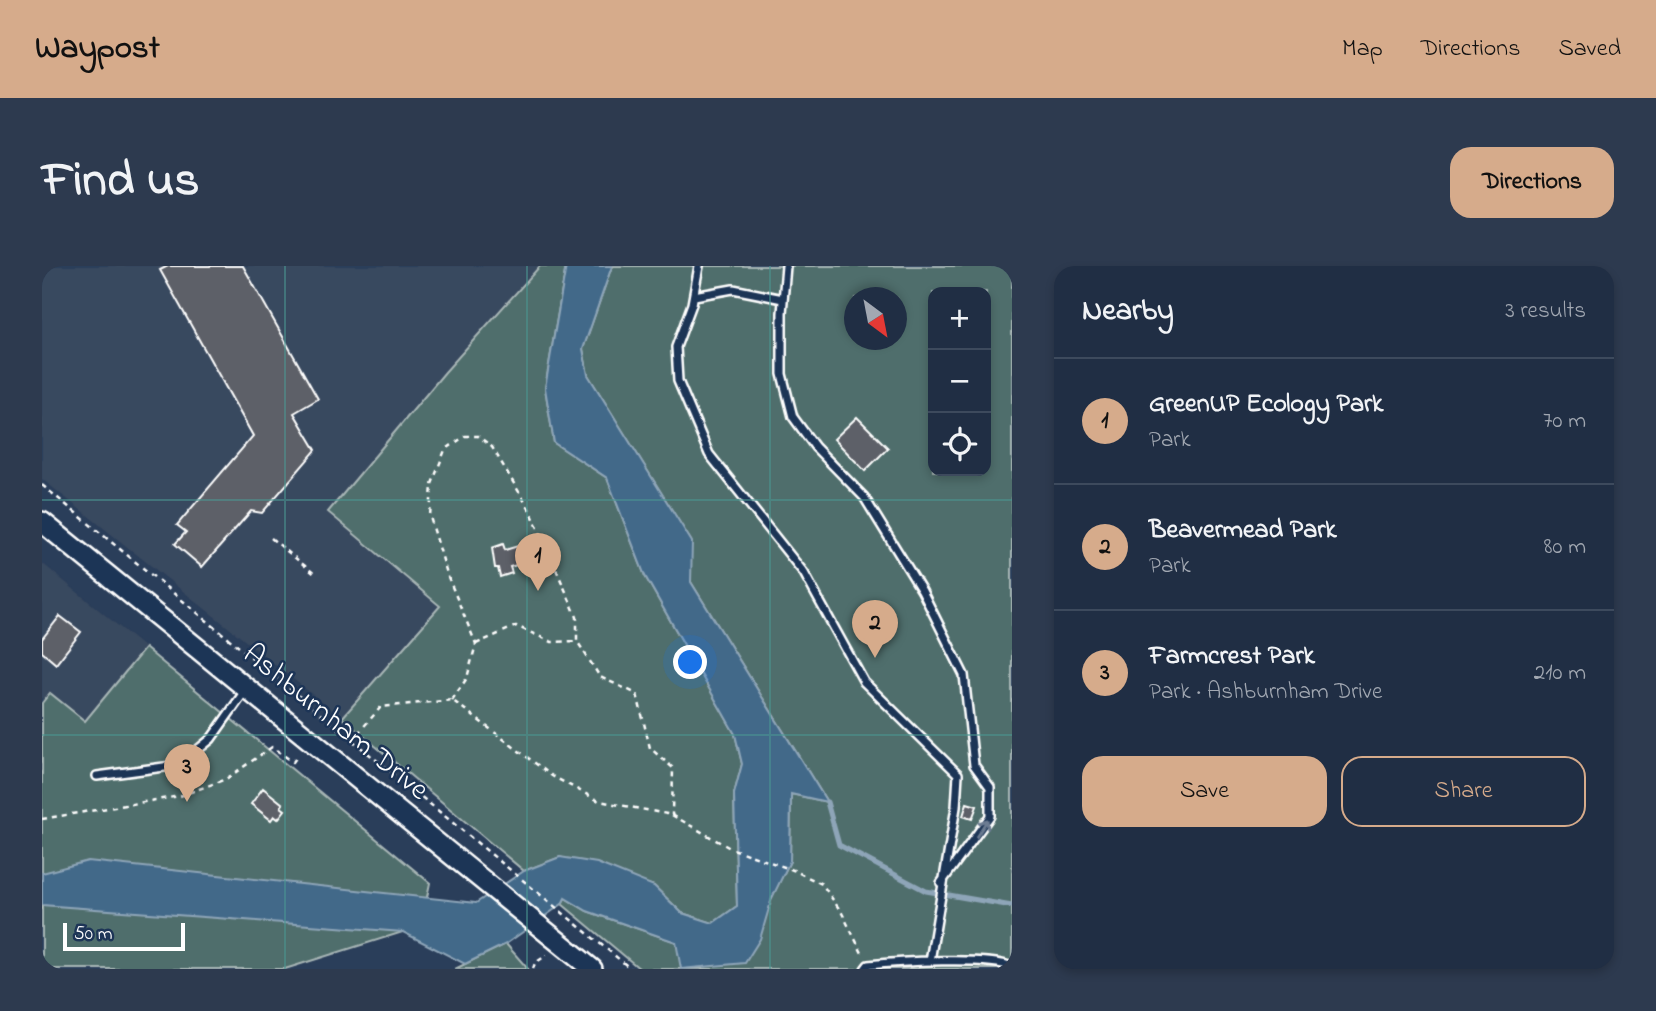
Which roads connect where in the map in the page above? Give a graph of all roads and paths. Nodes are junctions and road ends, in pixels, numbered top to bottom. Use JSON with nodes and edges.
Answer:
{"nodes":[{"id":1,"x":699,"y":266,"type":"edge"},
{"id":2,"x":786,"y":266,"type":"edge"},
{"id":3,"x":694,"y":296,"type":"junction"},
{"id":4,"x":783,"y":299,"type":"junction"},
{"id":5,"x":42,"y":485,"type":"edge"},
{"id":6,"x":42,"y":522,"type":"edge"},
{"id":7,"x":271,"y":538,"type":"dead end"},
{"id":8,"x":316,"y":575,"type":"dead end"},
{"id":9,"x":577,"y":641,"type":"junction"},
{"id":10,"x":476,"y":644,"type":"junction"},
{"id":11,"x":246,"y":691,"type":"junction"},
{"id":12,"x":452,"y":700,"type":"junction"},
{"id":13,"x":352,"y":740,"type":"junction"},
{"id":14,"x":293,"y":762,"type":"dead end"},
{"id":15,"x":974,"y":765,"type":"junction"},
{"id":16,"x":958,"y":774,"type":"junction"},
{"id":17,"x":97,"y":776,"type":"dead end"},
{"id":18,"x":672,"y":815,"type":"junction"},
{"id":19,"x":42,"y":819,"type":"edge"},
{"id":20,"x":941,"y":883,"type":"junction"},
{"id":21,"x":930,"y":961,"type":"junction"},
{"id":22,"x":867,"y":967,"type":"edge"},
{"id":23,"x":1012,"y":967,"type":"edge"},
{"id":24,"x":592,"y":969,"type":"edge"},
{"id":25,"x":631,"y":969,"type":"edge"}],
"edges":[{"from":1,"to":3,"type":"lane"},
{"from":2,"to":4,"type":"lane"},
{"from":3,"to":4,"type":"lane"},
{"from":3,"to":16,"type":"lane"},
{"from":4,"to":15,"type":"lane"},
{"from":5,"to":13,"type":"path"},
{"from":6,"to":11,"type":"main road","name":"Ashburnham Drive"},
{"from":7,"to":8,"type":"path"},
{"from":9,"to":10,"type":"path"},
{"from":9,"to":10,"type":"path"},
{"from":9,"to":18,"type":"path"},
{"from":10,"to":12,"type":"path"},
{"from":11,"to":17,"type":"lane"},
{"from":11,"to":24,"type":"main road","name":"Ashburnham Drive"},
{"from":12,"to":13,"type":"path"},
{"from":12,"to":18,"type":"path"},
{"from":13,"to":25,"type":"path"},
{"from":14,"to":19,"type":"path"},
{"from":15,"to":16,"type":"lane"},
{"from":20,"to":15,"type":"lane","one_way":true},
{"from":16,"to":20,"type":"lane"},
{"from":18,"to":22,"type":"path"},
{"from":20,"to":21,"type":"lane"},
{"from":21,"to":22,"type":"lane"},
{"from":21,"to":23,"type":"lane"}]}
